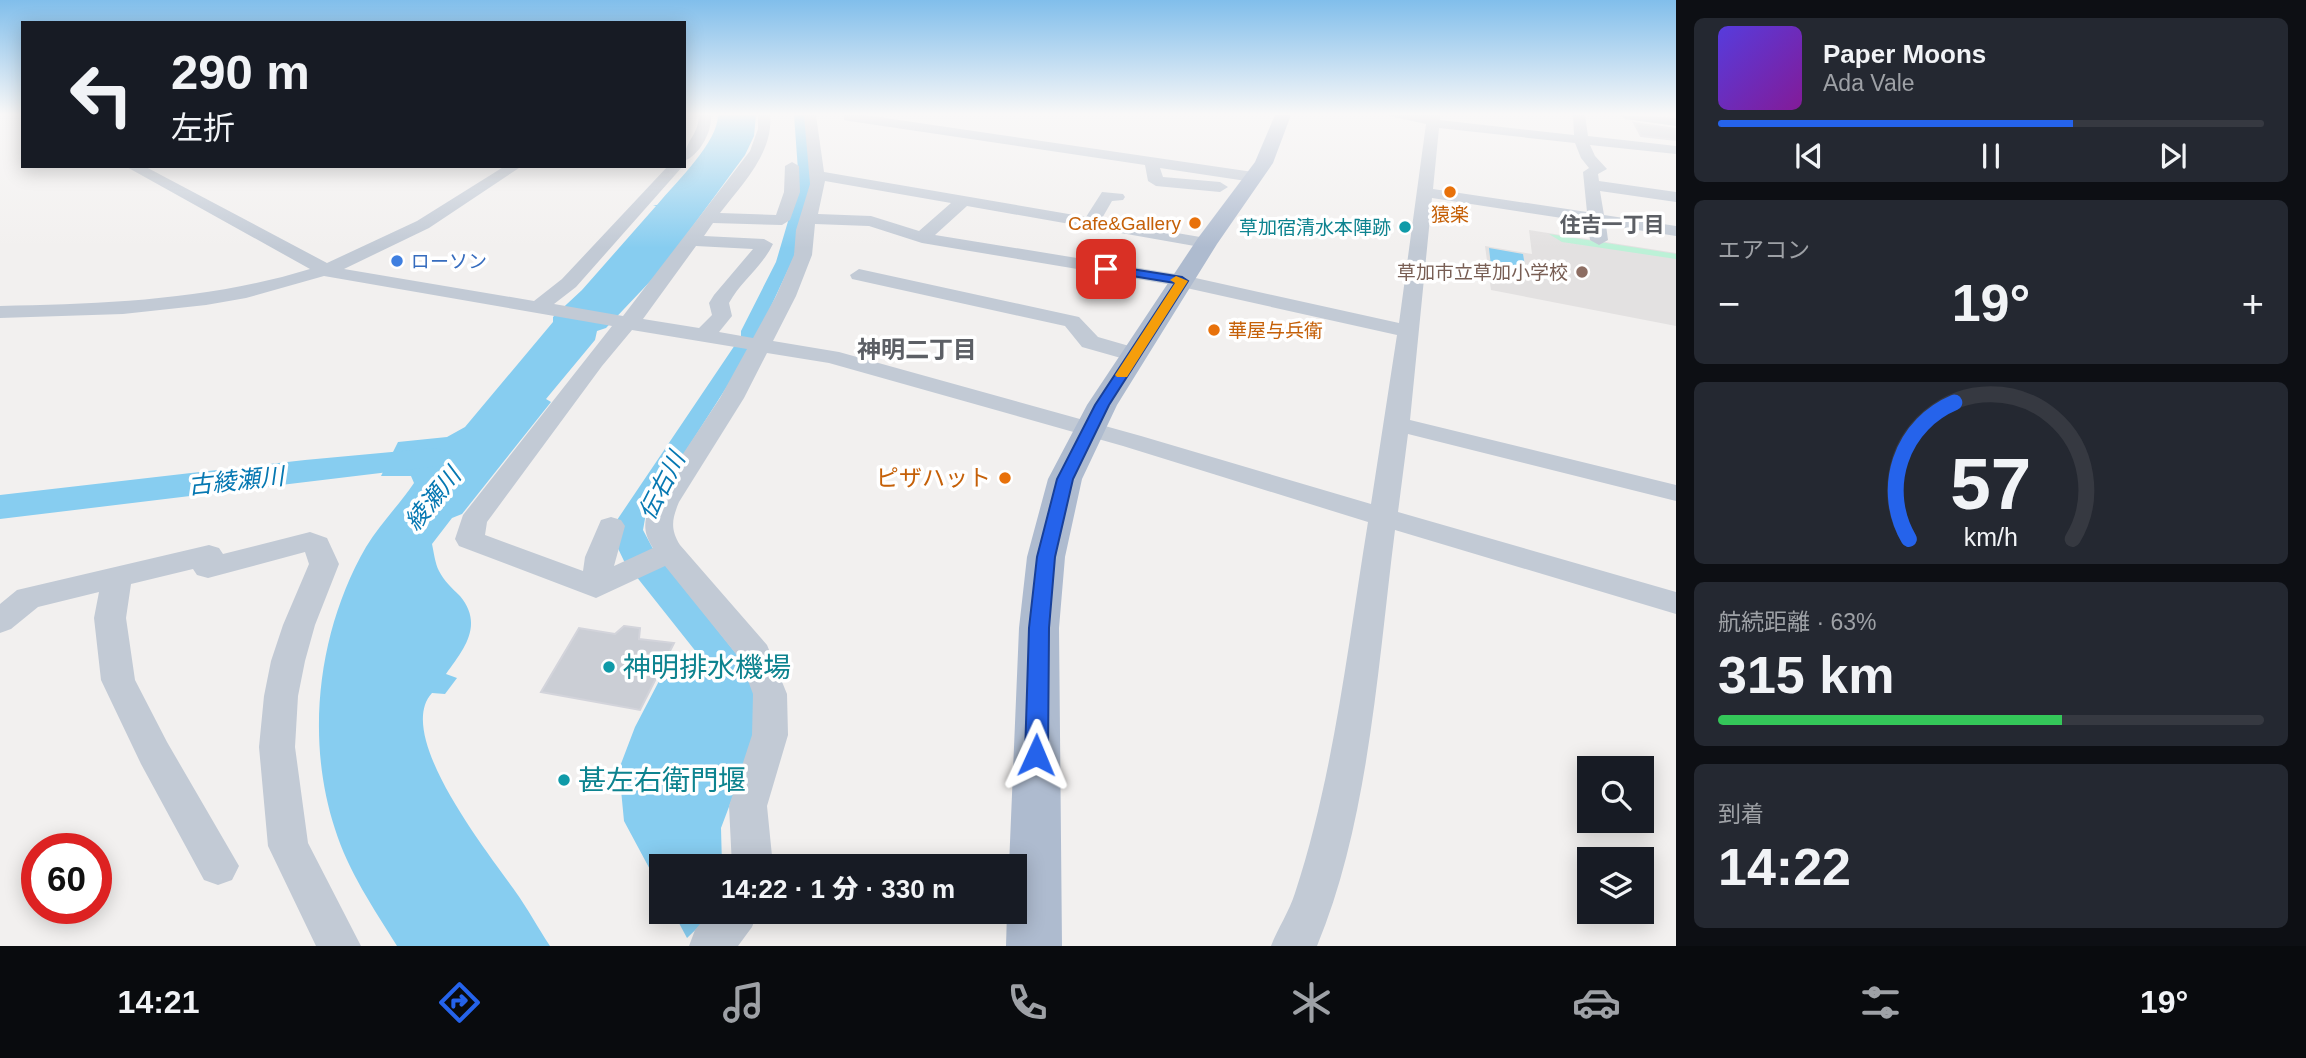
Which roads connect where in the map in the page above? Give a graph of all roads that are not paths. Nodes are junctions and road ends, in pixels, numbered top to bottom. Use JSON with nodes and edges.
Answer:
{"nodes":[{"id":1,"x":752,"y":159,"type":"edge"},
{"id":2,"x":816,"y":159,"type":"edge"},
{"id":3,"x":1145,"y":159,"type":"edge"},
{"id":4,"x":1265,"y":159,"type":"edge"},
{"id":5,"x":1428,"y":159,"type":"edge"},
{"id":6,"x":1587,"y":159,"type":"edge"},
{"id":7,"x":792,"y":166,"type":"dead end"},
{"id":8,"x":136,"y":168,"type":"edge"},
{"id":9,"x":512,"y":168,"type":"edge"},
{"id":10,"x":674,"y":168,"type":"edge"},
{"id":11,"x":818,"y":175,"type":"junction"},
{"id":12,"x":1248,"y":183,"type":"junction"},
{"id":13,"x":1593,"y":185,"type":"junction"},
{"id":14,"x":1424,"y":192,"type":"junction"},
{"id":15,"x":1117,"y":197,"type":"dead end"},
{"id":16,"x":1676,"y":197,"type":"edge"},
{"id":17,"x":964,"y":200,"type":"junction"},
{"id":18,"x":721,"y":201,"type":"junction"},
{"id":19,"x":748,"y":202,"type":"dead end"},
{"id":20,"x":782,"y":211,"type":"junction"},
{"id":21,"x":709,"y":218,"type":"junction"},
{"id":22,"x":1596,"y":218,"type":"junction"},
{"id":23,"x":807,"y":221,"type":"junction"},
{"id":24,"x":1091,"y":222,"type":"junction"},
{"id":25,"x":1676,"y":231,"type":"edge"},
{"id":26,"x":922,"y":238,"type":"junction"},
{"id":27,"x":1598,"y":240,"type":"dead end"},
{"id":28,"x":694,"y":241,"type":"junction"},
{"id":29,"x":1202,"y":249,"type":"junction"},
{"id":30,"x":325,"y":271,"type":"junction"},
{"id":31,"x":859,"y":275,"type":"dead end"},
{"id":32,"x":1181,"y":282,"type":"junction"},
{"id":33,"x":546,"y":307,"type":"junction"},
{"id":34,"x":0,"y":312,"type":"edge"},
{"id":35,"x":625,"y":321,"type":"junction"},
{"id":36,"x":1407,"y":331,"type":"junction"},
{"id":37,"x":704,"y":335,"type":"junction"},
{"id":38,"x":747,"y":342,"type":"junction"},
{"id":39,"x":1135,"y":355,"type":"junction"},
{"id":40,"x":1397,"y":424,"type":"junction"},
{"id":41,"x":1088,"y":429,"type":"junction"},
{"id":42,"x":1676,"y":493,"type":"edge"},
{"id":43,"x":1384,"y":517,"type":"junction"},
{"id":44,"x":611,"y":526,"type":"dead end"},
{"id":45,"x":670,"y":552,"type":"junction"},
{"id":46,"x":117,"y":575,"type":"junction"},
{"id":47,"x":596,"y":587,"type":"junction"},
{"id":48,"x":1676,"y":603,"type":"edge"},
{"id":49,"x":0,"y":621,"type":"edge"},
{"id":50,"x":750,"y":854,"type":"edge"},
{"id":51,"x":218,"y":866,"type":"dead end"},
{"id":52,"x":728,"y":924,"type":"edge"},
{"id":53,"x":339,"y":946,"type":"edge"},
{"id":54,"x":711,"y":946,"type":"edge"},
{"id":55,"x":1034,"y":946,"type":"edge"},
{"id":56,"x":1293,"y":946,"type":"edge"}],
"edges":[{"from":1,"to":18,"type":"street"},
{"from":2,"to":11,"type":"street"},
{"from":3,"to":12,"type":"street"},
{"from":4,"to":12,"type":"main road"},
{"from":5,"to":14,"type":"street"},
{"from":6,"to":13,"type":"street"},
{"from":7,"to":20,"type":"street"},
{"from":8,"to":30,"type":"street"},
{"from":9,"to":30,"type":"street"},
{"from":10,"to":33,"type":"street"},
{"from":11,"to":17,"type":"street"},
{"from":11,"to":23,"type":"street"},
{"from":12,"to":29,"type":"main road"},
{"from":13,"to":16,"type":"street"},
{"from":13,"to":22,"type":"street"},
{"from":14,"to":22,"type":"street"},
{"from":14,"to":36,"type":"street"},
{"from":15,"to":24,"type":"street"},
{"from":17,"to":24,"type":"street"},
{"from":17,"to":26,"type":"street"},
{"from":18,"to":19,"type":"street"},
{"from":18,"to":21,"type":"street"},
{"from":20,"to":21,"type":"street"},
{"from":20,"to":23,"type":"street"},
{"from":21,"to":28,"type":"street"},
{"from":22,"to":25,"type":"street"},
{"from":22,"to":27,"type":"street"},
{"from":23,"to":26,"type":"street"},
{"from":23,"to":38,"type":"street"},
{"from":24,"to":29,"type":"street"},
{"from":26,"to":32,"type":"street"},
{"from":28,"to":35,"type":"street"},
{"from":28,"to":37,"type":"street"},
{"from":29,"to":32,"type":"main road"},
{"from":30,"to":33,"type":"street"},
{"from":30,"to":34,"type":"street"},
{"from":31,"to":39,"type":"street"},
{"from":32,"to":36,"type":"street"},
{"from":32,"to":39,"type":"main road"},
{"from":33,"to":35,"type":"street"},
{"from":35,"to":37,"type":"street"},
{"from":35,"to":47,"type":"street"},
{"from":36,"to":40,"type":"street"},
{"from":37,"to":38,"type":"street"},
{"from":38,"to":41,"type":"street"},
{"from":38,"to":45,"type":"street"},
{"from":39,"to":41,"type":"main road"},
{"from":40,"to":42,"type":"street"},
{"from":40,"to":43,"type":"street"},
{"from":41,"to":43,"type":"street"},
{"from":41,"to":55,"type":"main road"},
{"from":43,"to":48,"type":"street"},
{"from":43,"to":56,"type":"street"},
{"from":44,"to":47,"type":"street"},
{"from":45,"to":47,"type":"street"},
{"from":45,"to":50,"type":"street"},
{"from":46,"to":49,"type":"street"},
{"from":46,"to":51,"type":"street"},
{"from":46,"to":53,"type":"street"},
{"from":52,"to":54,"type":"street"}]}
